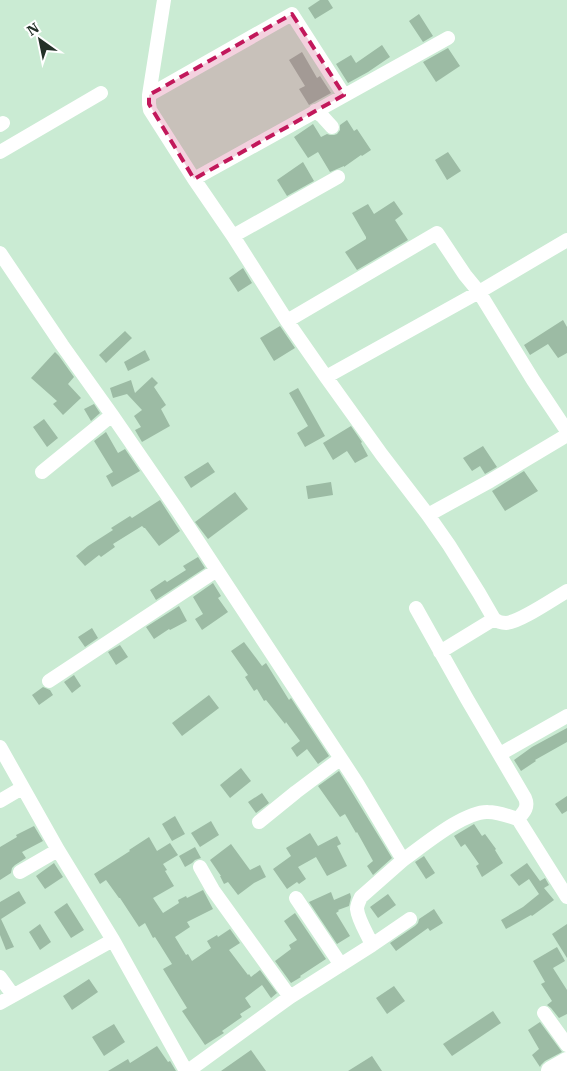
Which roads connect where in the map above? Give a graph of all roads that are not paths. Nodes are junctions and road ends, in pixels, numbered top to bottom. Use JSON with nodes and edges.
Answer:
{"nodes":[{"id":1,"x":164,"y":0,"type":"edge"},
{"id":2,"x":448,"y":38,"type":"dead end"},
{"id":3,"x":101,"y":93,"type":"dead end"},
{"id":4,"x":149,"y":95,"type":"junction"},
{"id":5,"x":344,"y":95,"type":"junction"},
{"id":6,"x":315,"y":111,"type":"junction"},
{"id":7,"x":332,"y":127,"type":"dead end"},
{"id":8,"x":0,"y":152,"type":"edge"},
{"id":9,"x":338,"y":176,"type":"dead end"},
{"id":10,"x":194,"y":179,"type":"junction"},
{"id":11,"x":233,"y":236,"type":"junction"},
{"id":12,"x":567,"y":240,"type":"edge"},
{"id":13,"x":0,"y":253,"type":"edge"},
{"id":14,"x":4,"y":268,"type":"edge"},
{"id":15,"x":479,"y":292,"type":"junction"},
{"id":16,"x":287,"y":321,"type":"junction"},
{"id":17,"x":326,"y":377,"type":"junction"},
{"id":18,"x":112,"y":415,"type":"junction"},
{"id":19,"x":567,"y":431,"type":"edge"},
{"id":20,"x":567,"y":435,"type":"edge"},
{"id":21,"x":42,"y":472,"type":"dead end"},
{"id":22,"x":428,"y":516,"type":"junction"},
{"id":23,"x":217,"y":570,"type":"junction"},
{"id":24,"x":567,"y":591,"type":"edge"},
{"id":25,"x":416,"y":608,"type":"dead end"},
{"id":26,"x":494,"y":619,"type":"junction"},
{"id":27,"x":440,"y":652,"type":"junction"},
{"id":28,"x":49,"y":681,"type":"dead end"},
{"id":29,"x":567,"y":716,"type":"edge"},
{"id":30,"x":0,"y":747,"type":"edge"},
{"id":31,"x":500,"y":754,"type":"junction"},
{"id":32,"x":340,"y":759,"type":"junction"},
{"id":33,"x":22,"y":788,"type":"junction"},
{"id":34,"x":0,"y":801,"type":"edge"},
{"id":35,"x":518,"y":819,"type":"junction"},
{"id":36,"x":259,"y":822,"type":"dead end"},
{"id":37,"x":58,"y":850,"type":"junction"},
{"id":38,"x":403,"y":860,"type":"junction"},
{"id":39,"x":200,"y":867,"type":"dead end"},
{"id":40,"x":20,"y":872,"type":"dead end"},
{"id":41,"x":567,"y":897,"type":"edge"},
{"id":42,"x":296,"y":898,"type":"dead end"},
{"id":43,"x":410,"y":919,"type":"dead end"},
{"id":44,"x":113,"y":940,"type":"junction"},
{"id":45,"x":372,"y":945,"type":"junction"},
{"id":46,"x":341,"y":965,"type":"junction"},
{"id":47,"x":0,"y":977,"type":"edge"},
{"id":48,"x":12,"y":995,"type":"junction"},
{"id":49,"x":290,"y":997,"type":"junction"},
{"id":50,"x":0,"y":1003,"type":"edge"},
{"id":51,"x":544,"y":1012,"type":"dead end"},
{"id":52,"x":567,"y":1045,"type":"edge"},
{"id":53,"x":567,"y":1062,"type":"edge"},
{"id":54,"x":187,"y":1071,"type":"edge"},
{"id":55,"x":551,"y":1071,"type":"edge"}],
"edges":[{"from":1,"to":4,"type":"street"},
{"from":2,"to":5,"type":"street"},
{"from":3,"to":8,"type":"street"},
{"from":4,"to":5,"type":"street"},
{"from":4,"to":10,"type":"street"},
{"from":5,"to":6,"type":"street"},
{"from":6,"to":7,"type":"street"},
{"from":6,"to":10,"type":"street"},
{"from":9,"to":11,"type":"street"},
{"from":10,"to":11,"type":"street"},
{"from":11,"to":16,"type":"street"},
{"from":12,"to":15,"type":"street"},
{"from":13,"to":14,"type":"street"},
{"from":14,"to":18,"type":"street"},
{"from":15,"to":16,"type":"street"},
{"from":15,"to":17,"type":"street"},
{"from":15,"to":19,"type":"street"},
{"from":16,"to":17,"type":"street"},
{"from":17,"to":22,"type":"street"},
{"from":18,"to":21,"type":"street"},
{"from":18,"to":23,"type":"street"},
{"from":20,"to":22,"type":"street"},
{"from":22,"to":26,"type":"street"},
{"from":23,"to":28,"type":"street"},
{"from":23,"to":32,"type":"street"},
{"from":24,"to":26,"type":"street"},
{"from":25,"to":27,"type":"street"},
{"from":26,"to":27,"type":"street"},
{"from":27,"to":31,"type":"street"},
{"from":29,"to":31,"type":"street"},
{"from":30,"to":33,"type":"street"},
{"from":31,"to":35,"type":"street"},
{"from":32,"to":36,"type":"street"},
{"from":32,"to":38,"type":"street"},
{"from":33,"to":34,"type":"street"},
{"from":33,"to":37,"type":"street"},
{"from":35,"to":38,"type":"street"},
{"from":35,"to":41,"type":"street"},
{"from":37,"to":40,"type":"street"},
{"from":37,"to":44,"type":"street"},
{"from":38,"to":45,"type":"street"},
{"from":39,"to":49,"type":"street"},
{"from":42,"to":46,"type":"street"},
{"from":43,"to":45,"type":"street"},
{"from":44,"to":48,"type":"street"},
{"from":44,"to":54,"type":"street"},
{"from":45,"to":46,"type":"street"},
{"from":46,"to":49,"type":"street"},
{"from":47,"to":48,"type":"street"},
{"from":48,"to":50,"type":"street"},
{"from":49,"to":54,"type":"street"},
{"from":51,"to":52,"type":"street"},
{"from":53,"to":55,"type":"highway"}]}
